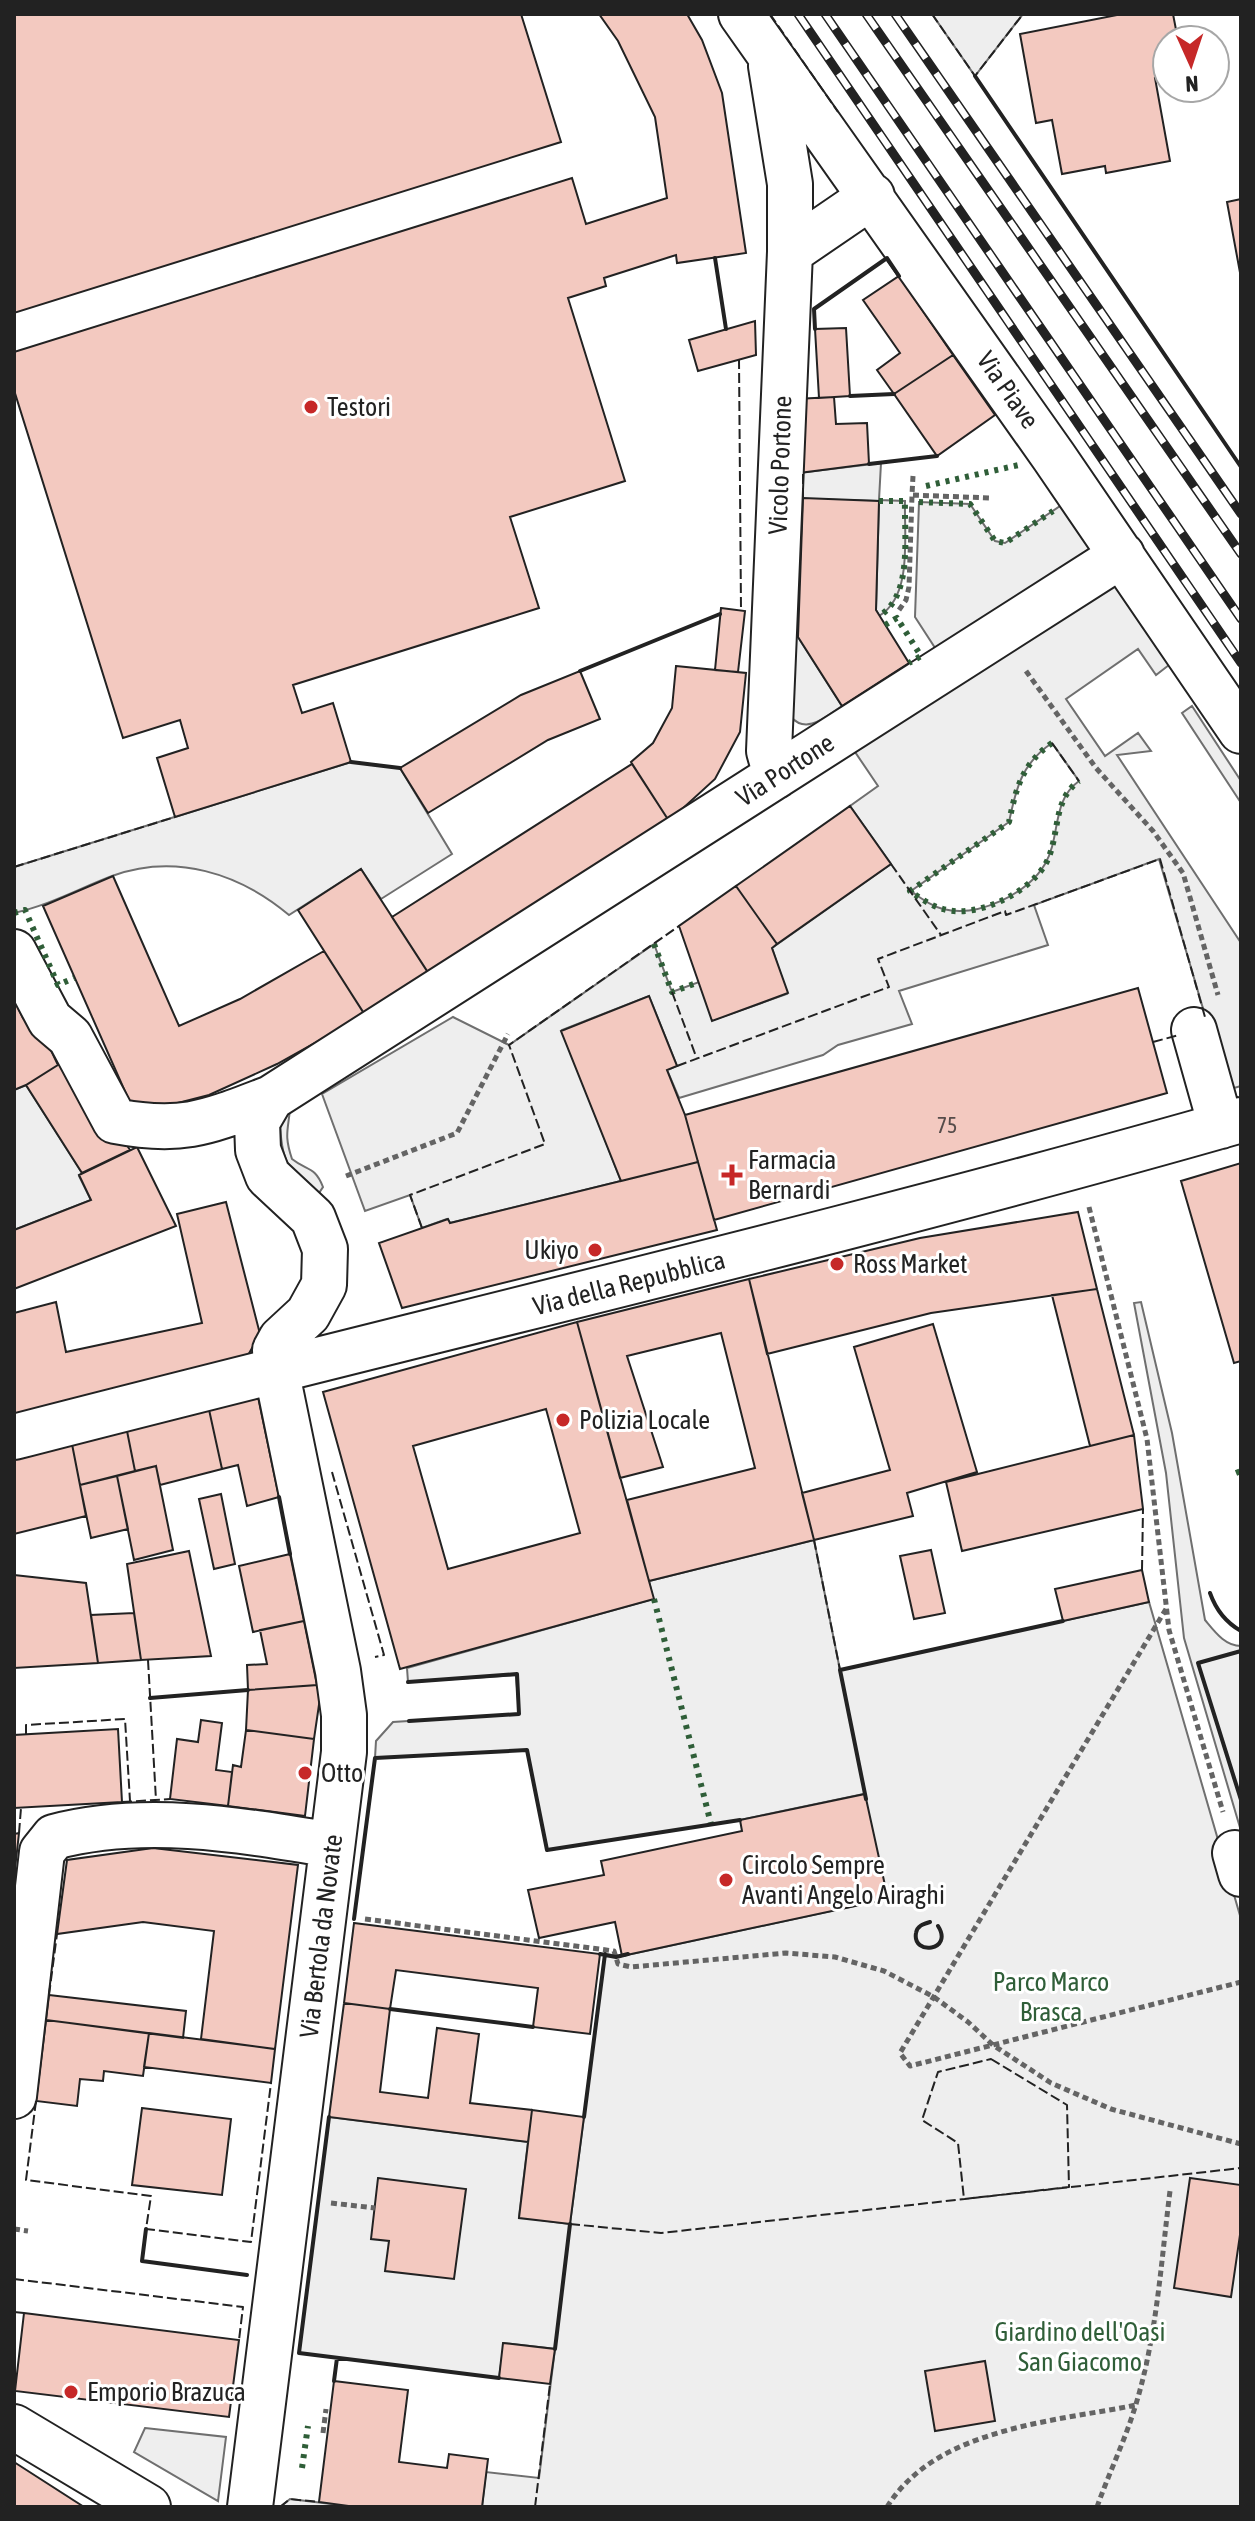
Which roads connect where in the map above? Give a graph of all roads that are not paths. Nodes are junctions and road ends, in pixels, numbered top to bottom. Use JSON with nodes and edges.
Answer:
{"nodes":[{"id":1,"x":741,"y":14,"type":"edge"},
{"id":2,"x":769,"y":54,"type":"junction"},
{"id":3,"x":872,"y":196,"type":"junction"},
{"id":4,"x":790,"y":252,"type":"junction"},
{"id":5,"x":1122,"y":555,"type":"junction"},
{"id":6,"x":1241,"y":731,"type":"edge"},
{"id":7,"x":776,"y":776,"type":"junction"},
{"id":8,"x":14,"y":952,"type":"edge"},
{"id":9,"x":1194,"y":1030,"type":"dead end"},
{"id":10,"x":271,"y":1098,"type":"junction"},
{"id":11,"x":1231,"y":1123,"type":"edge"},
{"id":12,"x":276,"y":1369,"type":"junction"},
{"id":13,"x":14,"y":1437,"type":"edge"},
{"id":14,"x":332,"y":1845,"type":"junction"},
{"id":15,"x":14,"y":2096,"type":"edge"},
{"id":16,"x":14,"y":2427,"type":"edge"},
{"id":17,"x":148,"y":2507,"type":"edge"},
{"id":18,"x":250,"y":2507,"type":"edge"}],
"edges":[{"from":1,"to":2,"type":"street","name":"Via Piave"},
{"from":2,"to":3,"type":"street","name":"Via Piave"},
{"from":2,"to":4,"type":"street","name":"Vicolo Portone"},
{"from":3,"to":4,"type":"street"},
{"from":3,"to":5,"type":"street","name":"Via Piave"},
{"from":4,"to":7,"type":"street","name":"Vicolo Portone"},
{"from":5,"to":6,"type":"street","name":"Via Piave"},
{"from":5,"to":7,"type":"street","name":"Via Portone"},
{"from":7,"to":10,"type":"street","name":"Via Portone"},
{"from":8,"to":10,"type":"street","name":"Via Portone"},
{"from":9,"to":11,"type":"street"},
{"from":10,"to":12,"type":"street"},
{"from":11,"to":12,"type":"street","name":"Via della Repubblica"},
{"from":12,"to":13,"type":"street","name":"Via della Repubblica"},
{"from":12,"to":14,"type":"street","name":"Via Bertola da Novate"},
{"from":14,"to":15,"type":"street"},
{"from":14,"to":18,"type":"street","name":"Via Bertola da Novate"},
{"from":16,"to":17,"type":"street"}]}
